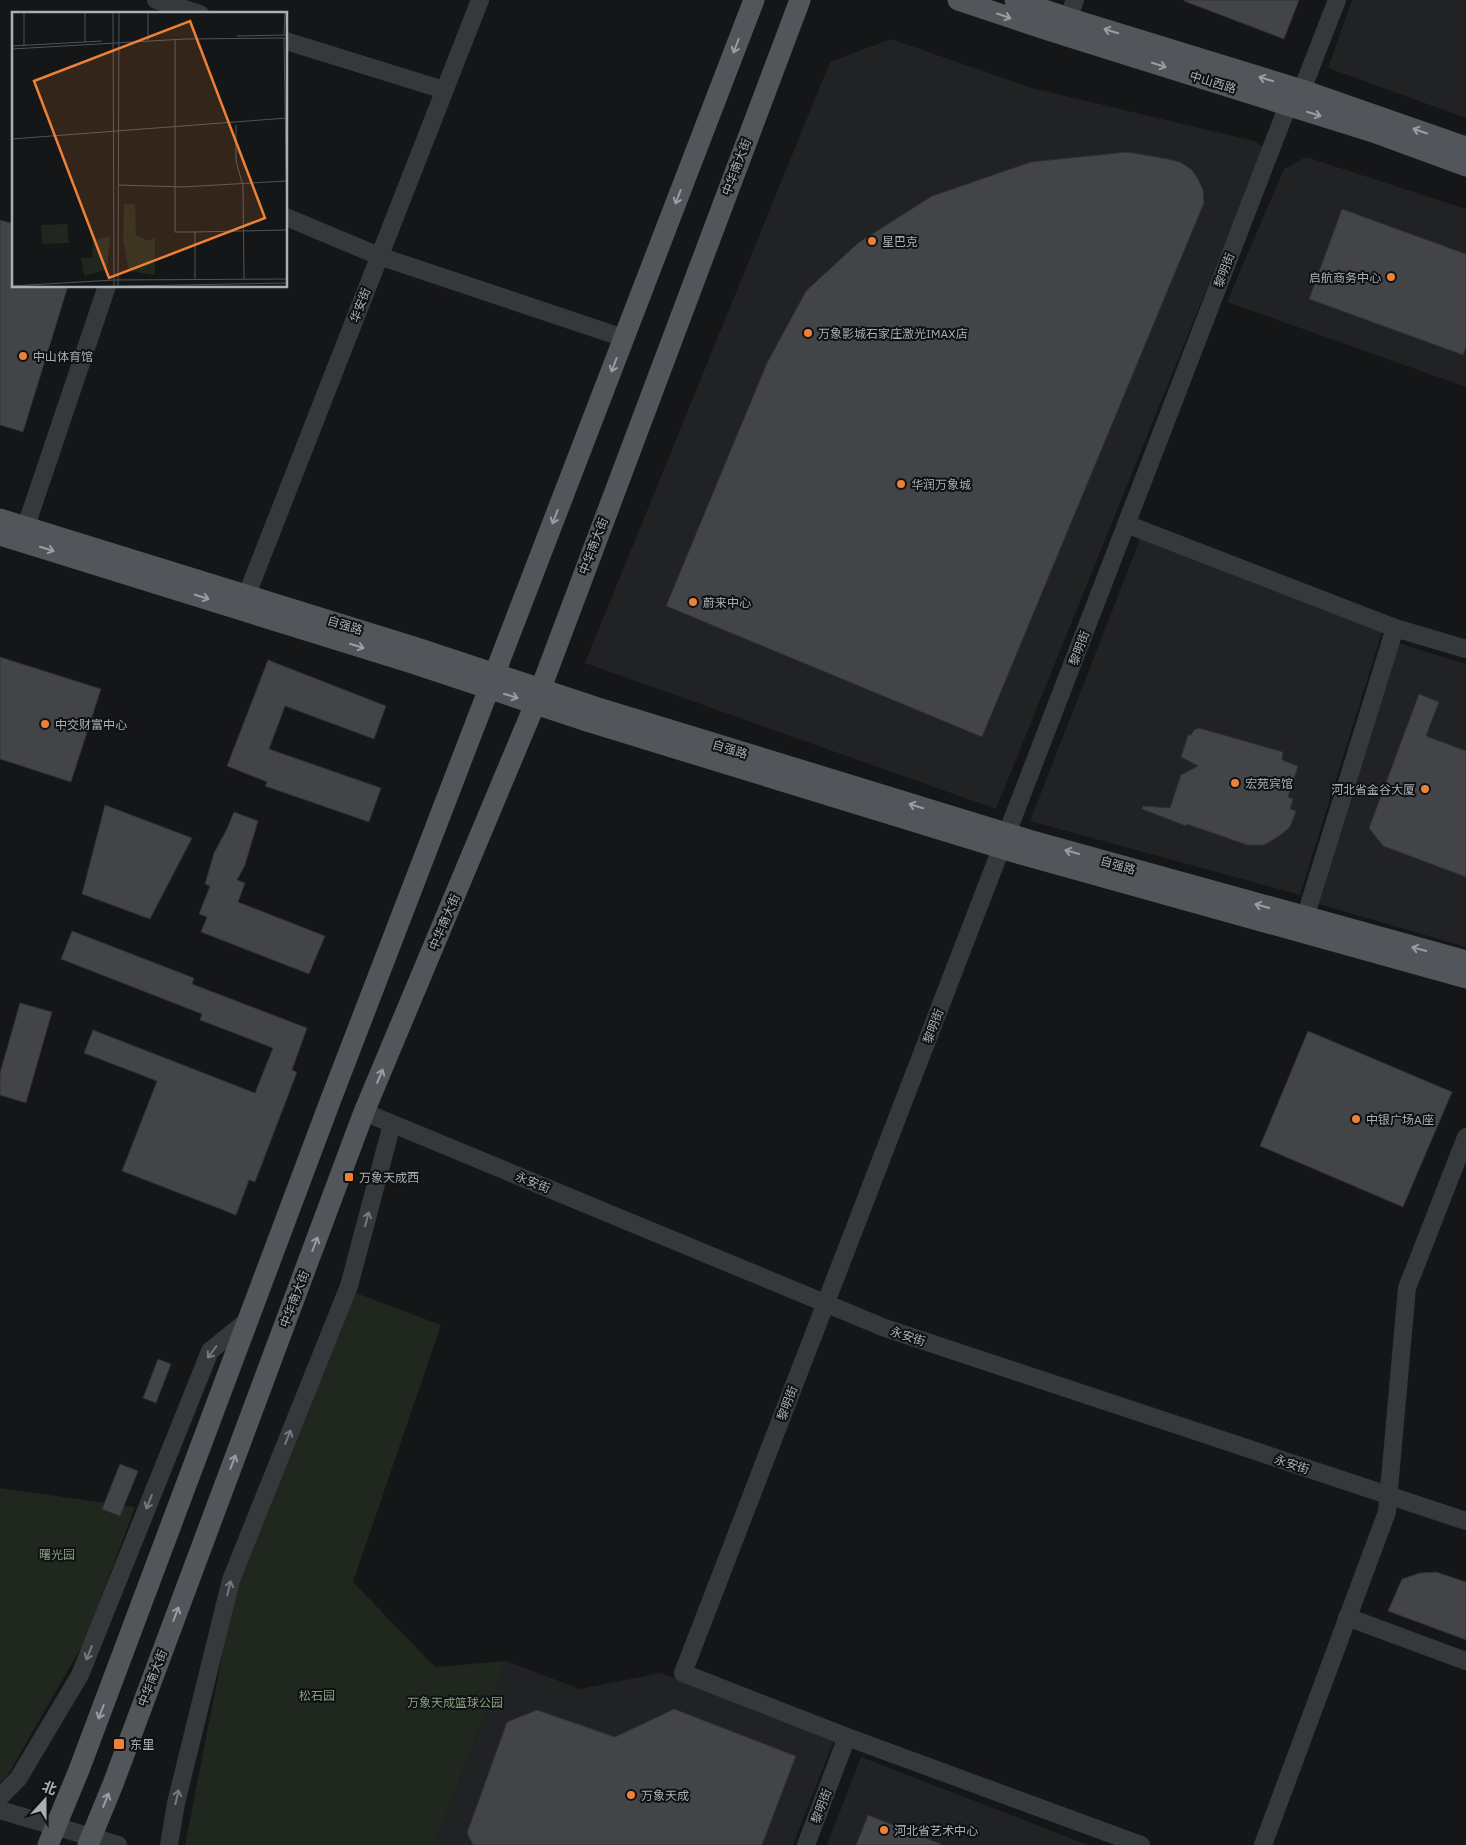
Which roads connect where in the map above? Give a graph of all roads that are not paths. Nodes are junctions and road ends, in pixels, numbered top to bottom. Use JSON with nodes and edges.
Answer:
{"nodes":[{"id":1,"x":156,"y":0,"type":"edge"},
{"id":2,"x":480,"y":0,"type":"edge"},
{"id":3,"x":754,"y":0,"type":"edge"},
{"id":4,"x":800,"y":0,"type":"edge"},
{"id":5,"x":958,"y":0,"type":"edge"},
{"id":6,"x":1014,"y":0,"type":"edge"},
{"id":7,"x":1337,"y":0,"type":"edge"},
{"id":8,"x":1071,"y":9,"type":"edge"},
{"id":9,"x":195,"y":12,"type":"edge"},
{"id":10,"x":288,"y":42,"type":"edge"},
{"id":11,"x":444,"y":90,"type":"junction"},
{"id":12,"x":1295,"y":98,"type":"junction"},
{"id":13,"x":1466,"y":148,"type":"edge"},
{"id":14,"x":1466,"y":166,"type":"edge"},
{"id":15,"x":288,"y":219,"type":"edge"},
{"id":16,"x":379,"y":256,"type":"junction"},
{"id":17,"x":106,"y":288,"type":"edge"},
{"id":18,"x":624,"y":338,"type":"junction"},
{"id":19,"x":0,"y":519,"type":"edge"},
{"id":20,"x":1126,"y":524,"type":"junction"},
{"id":21,"x":23,"y":534,"type":"junction"},
{"id":22,"x":0,"y":535,"type":"edge"},
{"id":23,"x":244,"y":602,"type":"junction"},
{"id":24,"x":1395,"y":628,"type":"junction"},
{"id":25,"x":1466,"y":649,"type":"edge"},
{"id":26,"x":492,"y":681,"type":"junction"},
{"id":27,"x":537,"y":696,"type":"junction"},
{"id":28,"x":1004,"y":841,"type":"junction"},
{"id":29,"x":1305,"y":918,"type":"junction"},
{"id":30,"x":1466,"y":962,"type":"edge"},
{"id":31,"x":1466,"y":978,"type":"edge"},
{"id":32,"x":364,"y":1112,"type":"junction"},
{"id":33,"x":392,"y":1124,"type":"junction"},
{"id":34,"x":1466,"y":1137,"type":"edge"},
{"id":35,"x":826,"y":1303,"type":"junction"},
{"id":36,"x":248,"y":1320,"type":"junction"},
{"id":37,"x":1388,"y":1496,"type":"junction"},
{"id":38,"x":1466,"y":1521,"type":"edge"},
{"id":39,"x":1347,"y":1617,"type":"junction"},
{"id":40,"x":1466,"y":1661,"type":"edge"},
{"id":41,"x":848,"y":1737,"type":"junction"},
{"id":42,"x":0,"y":1798,"type":"edge"},
{"id":43,"x":0,"y":1810,"type":"edge"},
{"id":44,"x":48,"y":1845,"type":"edge"},
{"id":45,"x":88,"y":1845,"type":"edge"},
{"id":46,"x":118,"y":1845,"type":"edge"},
{"id":47,"x":169,"y":1845,"type":"edge"},
{"id":48,"x":806,"y":1845,"type":"edge"},
{"id":49,"x":1141,"y":1845,"type":"edge"},
{"id":50,"x":1262,"y":1845,"type":"edge"}],
"edges":[{"from":1,"to":9,"type":"street"},
{"from":2,"to":11,"type":"street","name":"华安街"},
{"from":3,"to":18,"type":"main road","one_way":true},
{"from":4,"to":27,"type":"main road","name":"中华南大街"},
{"from":5,"to":12,"type":"main road","name":"中山西路","one_way":true},
{"from":6,"to":8,"type":"main road","name":"中山西路"},
{"from":7,"to":12,"type":"street","name":"黎明街"},
{"from":12,"to":8,"type":"main road","name":"中山西路","one_way":true},
{"from":10,"to":11,"type":"street"},
{"from":11,"to":16,"type":"street","name":"华安街"},
{"from":13,"to":12,"type":"main road","name":"中山西路","one_way":true},
{"from":12,"to":14,"type":"main road","name":"中山西路","one_way":true},
{"from":12,"to":20,"type":"street","name":"黎明街"},
{"from":15,"to":16,"type":"street"},
{"from":16,"to":18,"type":"street"},
{"from":16,"to":23,"type":"street","name":"华安街"},
{"from":17,"to":21,"type":"street"},
{"from":18,"to":26,"type":"main road","one_way":true},
{"from":19,"to":21,"type":"main road","name":"自强路"},
{"from":20,"to":24,"type":"street"},
{"from":20,"to":28,"type":"street","name":"黎明街"},
{"from":21,"to":22,"type":"main road","name":"自强路"},
{"from":21,"to":23,"type":"main road","name":"自强路"},
{"from":23,"to":26,"type":"main road","name":"自强路"},
{"from":24,"to":25,"type":"street"},
{"from":24,"to":29,"type":"street"},
{"from":26,"to":27,"type":"main road","name":"自强路"},
{"from":26,"to":36,"type":"main road"},
{"from":27,"to":28,"type":"main road","name":"自强路"},
{"from":32,"to":27,"type":"main road","name":"中华南大街","one_way":true},
{"from":29,"to":28,"type":"main road","name":"自强路","one_way":true},
{"from":28,"to":31,"type":"main road","name":"自强路"},
{"from":28,"to":35,"type":"street","name":"黎明街"},
{"from":30,"to":29,"type":"main road","name":"自强路","one_way":true},
{"from":32,"to":33,"type":"street","name":"永安街"},
{"from":45,"to":32,"type":"main road","name":"中华南大街","one_way":true},
{"from":33,"to":35,"type":"street","name":"永安街"},
{"from":47,"to":33,"type":"street","one_way":true},
{"from":34,"to":37,"type":"street"},
{"from":35,"to":37,"type":"street","name":"永安街"},
{"from":35,"to":41,"type":"street","name":"黎明街"},
{"from":36,"to":42,"type":"street","one_way":true},
{"from":36,"to":44,"type":"main road","one_way":true},
{"from":37,"to":38,"type":"street","name":"永安街"},
{"from":37,"to":39,"type":"street"},
{"from":39,"to":40,"type":"street"},
{"from":39,"to":50,"type":"street"},
{"from":41,"to":48,"type":"street","name":"黎明街"},
{"from":41,"to":49,"type":"street"},
{"from":43,"to":46,"type":"street"}]}
